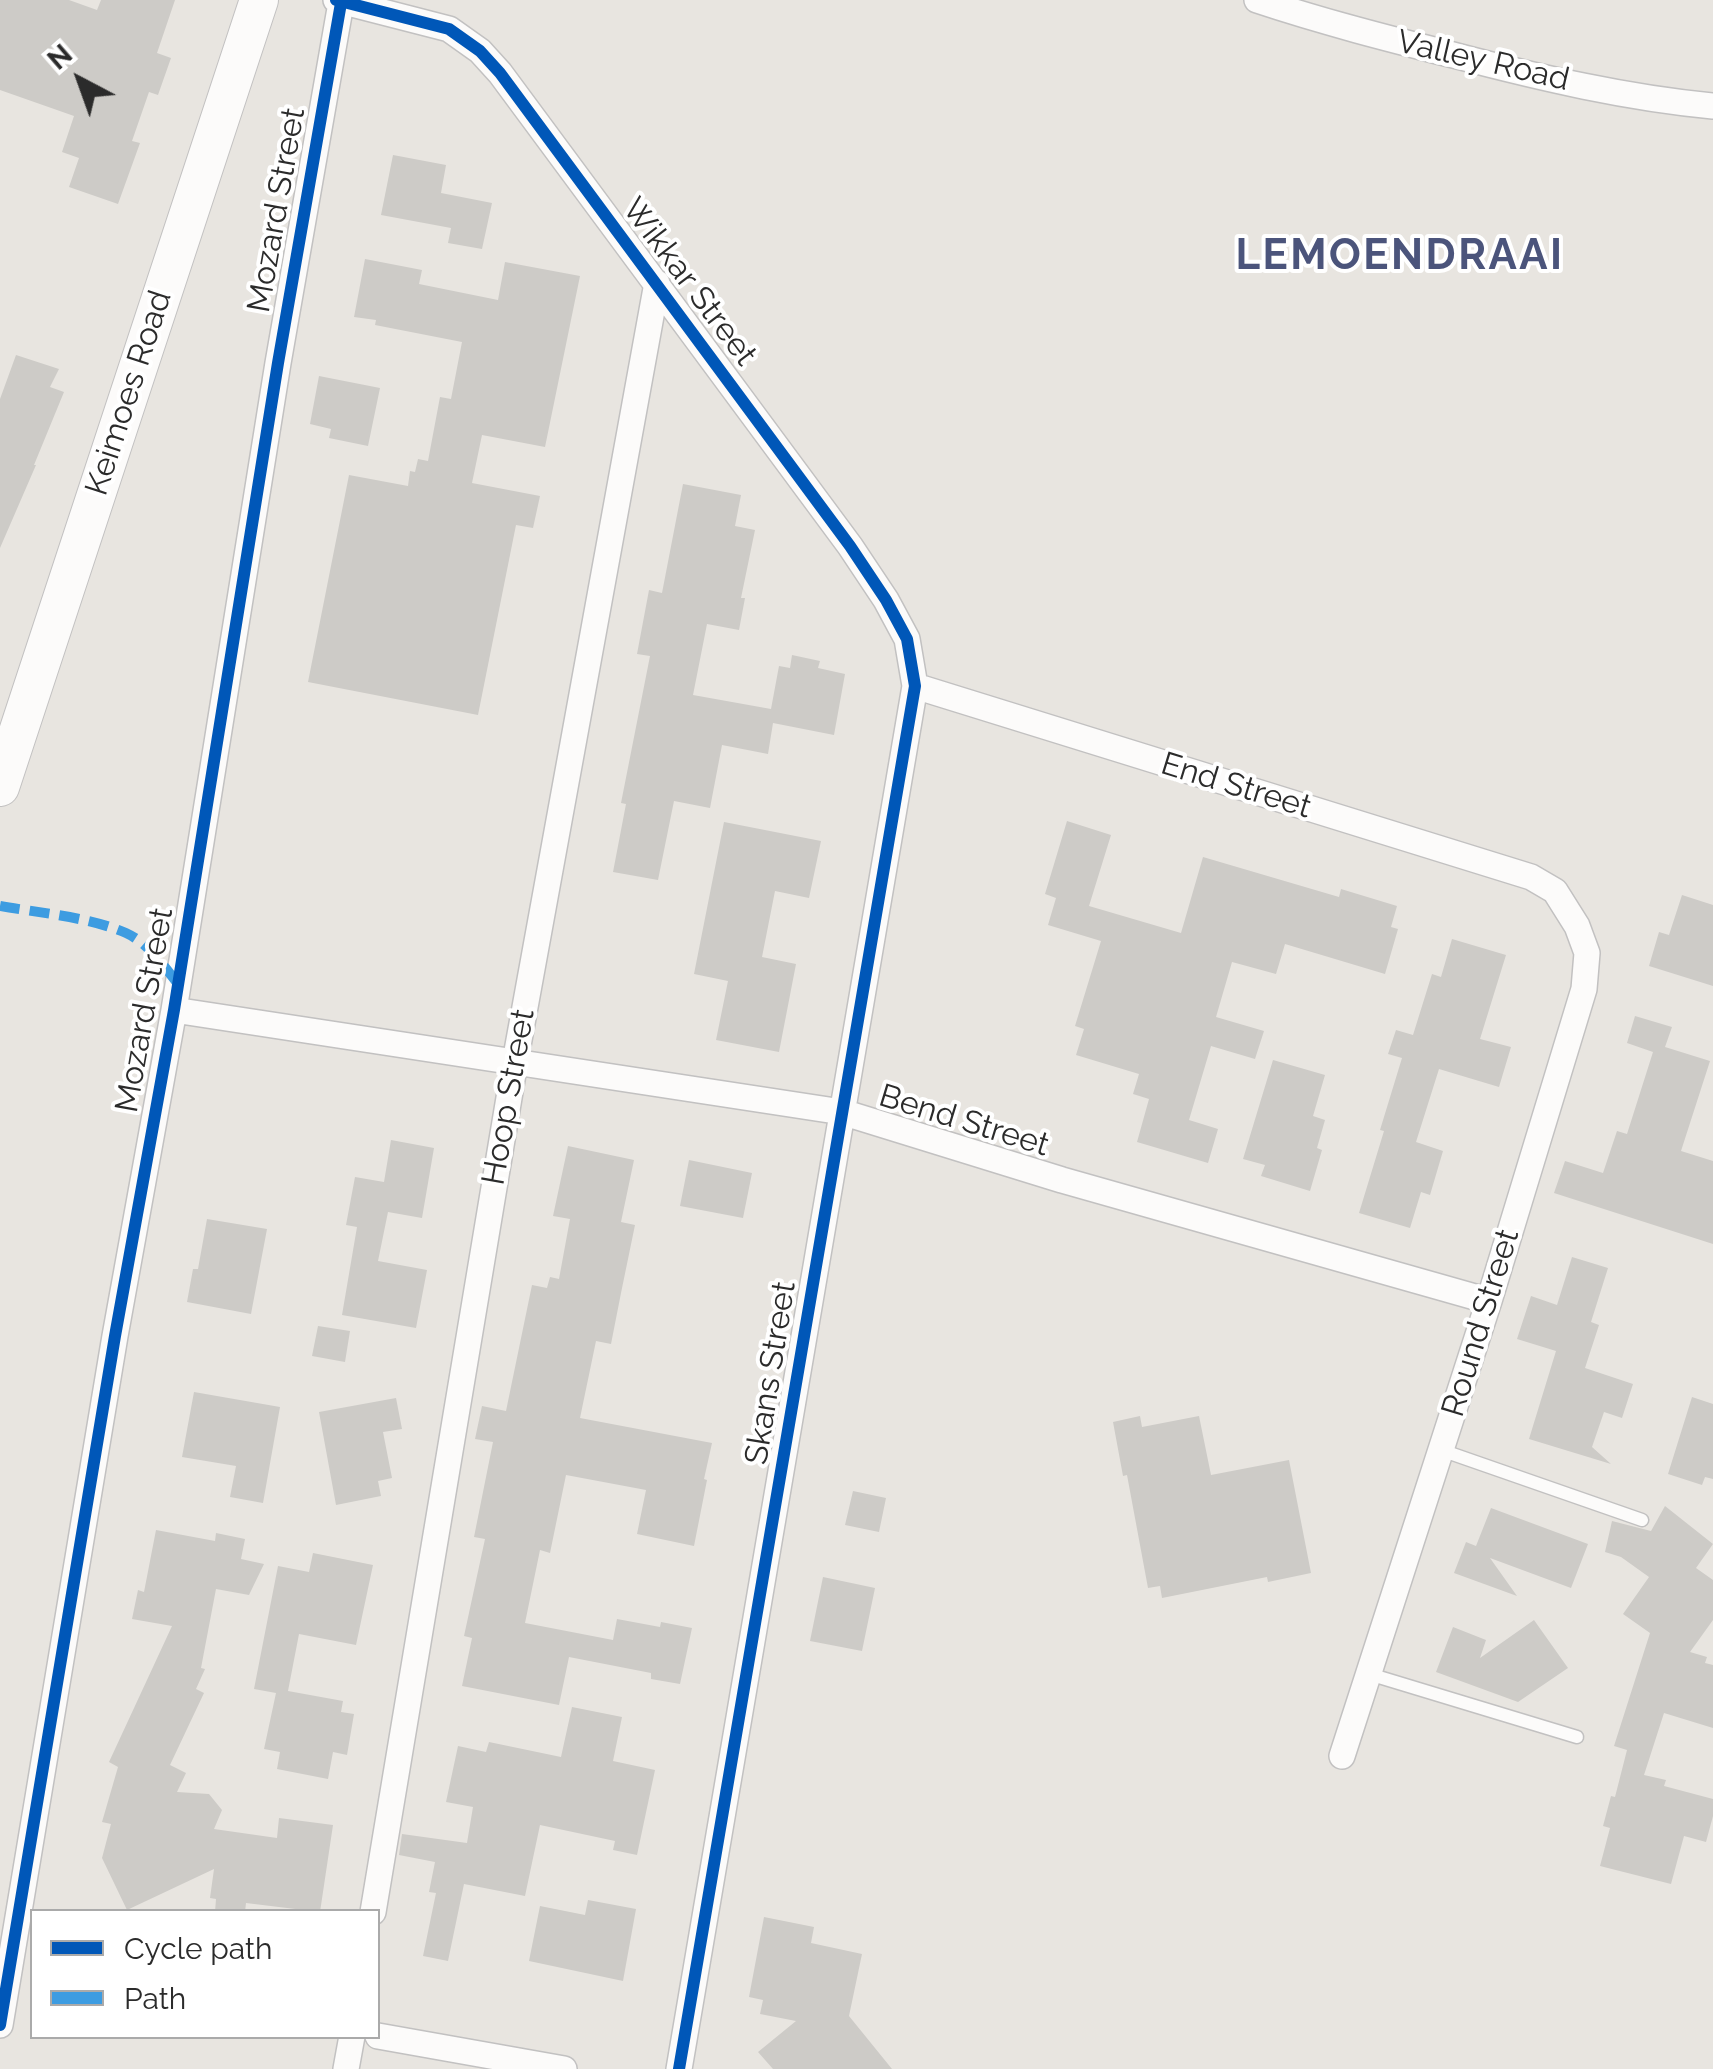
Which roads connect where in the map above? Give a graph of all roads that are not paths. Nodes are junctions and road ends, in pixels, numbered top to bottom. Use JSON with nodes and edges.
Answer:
{"nodes":[{"id":1,"x":258,"y":0,"type":"edge"},
{"id":2,"x":1257,"y":0,"type":"edge"},
{"id":3,"x":339,"y":1,"type":"edge"},
{"id":4,"x":1713,"y":106,"type":"edge"},
{"id":5,"x":657,"y":284,"type":"junction"},
{"id":6,"x":914,"y":686,"type":"junction"},
{"id":7,"x":0,"y":787,"type":"edge"},
{"id":8,"x":1555,"y":891,"type":"joint"},
{"id":9,"x":174,"y":1010,"type":"junction"},
{"id":10,"x":515,"y":1062,"type":"junction"},
{"id":11,"x":842,"y":1112,"type":"junction"},
{"id":12,"x":1489,"y":1300,"type":"junction"},
{"id":13,"x":1441,"y":1450,"type":"junction"},
{"id":14,"x":1642,"y":1520,"type":"dead end"},
{"id":15,"x":1369,"y":1674,"type":"junction"},
{"id":16,"x":1577,"y":1737,"type":"dead end"},
{"id":17,"x":1342,"y":1756,"type":"dead end"},
{"id":18,"x":374,"y":1909,"type":"edge"},
{"id":19,"x":13,"y":1978,"type":"edge"},
{"id":20,"x":0,"y":2025,"type":"edge"},
{"id":21,"x":380,"y":2036,"type":"edge"},
{"id":22,"x":351,"y":2039,"type":"edge"},
{"id":23,"x":346,"y":2069,"type":"edge"},
{"id":24,"x":564,"y":2069,"type":"edge"},
{"id":25,"x":680,"y":2069,"type":"edge"}],
"edges":[{"from":1,"to":7,"type":"street","name":"Keimoes Road"},
{"from":2,"to":4,"type":"street","name":"Valley Road"},
{"from":3,"to":5,"type":"street","name":"Wikkar Street"},
{"from":3,"to":9,"type":"street","name":"Mozard Street"},
{"from":5,"to":6,"type":"street","name":"Wikkar Street"},
{"from":5,"to":10,"type":"street","name":"Hoop Street"},
{"from":6,"to":8,"type":"street","name":"End Street"},
{"from":6,"to":11,"type":"street","name":"Skans Street"},
{"from":8,"to":12,"type":"street","name":"Round Street"},
{"from":9,"to":10,"type":"street","name":"Bend Street"},
{"from":9,"to":19,"type":"street","name":"Mozard Street"},
{"from":10,"to":11,"type":"street","name":"Bend Street"},
{"from":10,"to":18,"type":"street","name":"Hoop Street"},
{"from":11,"to":12,"type":"street","name":"Bend Street"},
{"from":11,"to":25,"type":"street","name":"Skans Street"},
{"from":12,"to":13,"type":"street","name":"Round Street"},
{"from":13,"to":14,"type":"lane"},
{"from":13,"to":15,"type":"street","name":"Round Street"},
{"from":15,"to":16,"type":"lane"},
{"from":15,"to":17,"type":"street","name":"Round Street"},
{"from":19,"to":20,"type":"street","name":"Mozard Street"},
{"from":21,"to":24,"type":"street"},
{"from":22,"to":23,"type":"street"}]}
